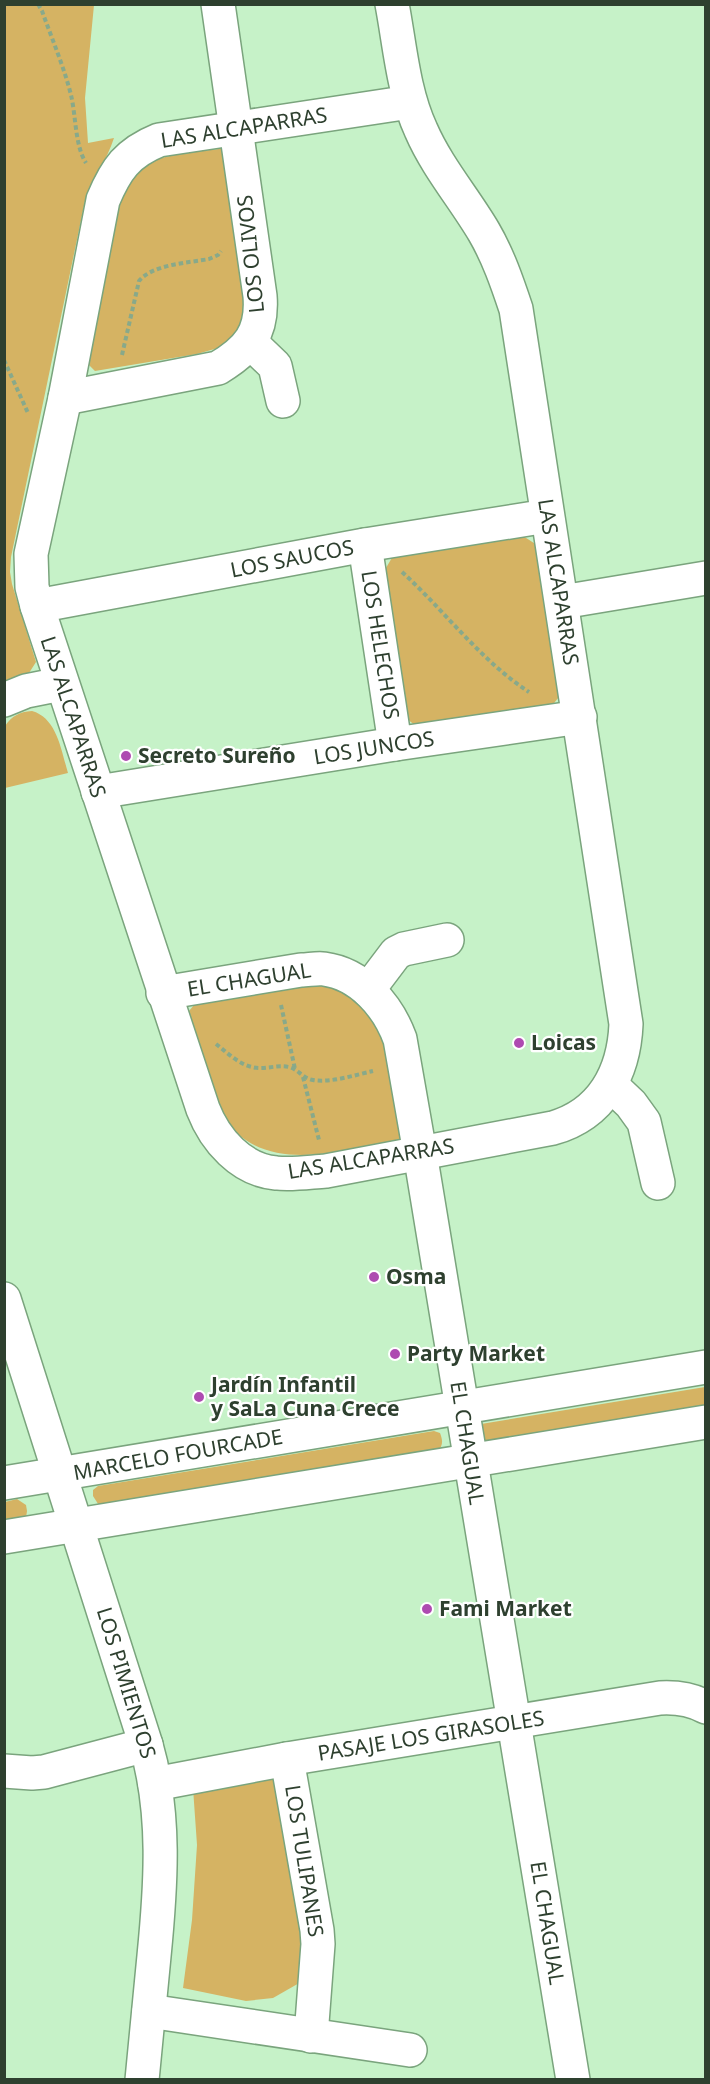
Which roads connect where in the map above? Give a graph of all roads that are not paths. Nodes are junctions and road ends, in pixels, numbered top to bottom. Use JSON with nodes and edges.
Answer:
{"nodes":[{"id":1,"x":218,"y":4,"type":"edge"},
{"id":2,"x":392,"y":4,"type":"edge"},
{"id":3,"x":410,"y":102,"type":"junction"},
{"id":4,"x":236,"y":128,"type":"junction"},
{"id":5,"x":250,"y":342,"type":"junction"},
{"id":6,"x":65,"y":398,"type":"junction"},
{"id":7,"x":283,"y":401,"type":"dead end"},
{"id":8,"x":547,"y":516,"type":"junction"},
{"id":9,"x":365,"y":545,"type":"junction"},
{"id":10,"x":705,"y":579,"type":"edge"},
{"id":11,"x":562,"y":602,"type":"junction"},
{"id":12,"x":37,"y":606,"type":"junction"},
{"id":13,"x":61,"y":684,"type":"junction"},
{"id":14,"x":4,"y":700,"type":"edge"},
{"id":15,"x":580,"y":717,"type":"junction"},
{"id":16,"x":395,"y":744,"type":"junction"},
{"id":17,"x":98,"y":792,"type":"junction"},
{"id":18,"x":447,"y":940,"type":"dead end"},
{"id":19,"x":368,"y":990,"type":"junction"},
{"id":20,"x":163,"y":993,"type":"junction"},
{"id":21,"x":611,"y":1085,"type":"junction"},
{"id":22,"x":420,"y":1153,"type":"junction"},
{"id":23,"x":658,"y":1183,"type":"dead end"},
{"id":24,"x":4,"y":1299,"type":"edge"},
{"id":25,"x":705,"y":1367,"type":"edge"},
{"id":26,"x":461,"y":1408,"type":"junction"},
{"id":27,"x":705,"y":1422,"type":"edge"},
{"id":28,"x":470,"y":1459,"type":"junction"},
{"id":29,"x":61,"y":1475,"type":"junction"},
{"id":30,"x":4,"y":1483,"type":"edge"},
{"id":31,"x":76,"y":1524,"type":"junction"},
{"id":32,"x":4,"y":1537,"type":"edge"},
{"id":33,"x":705,"y":1707,"type":"edge"},
{"id":34,"x":514,"y":1723,"type":"junction"},
{"id":35,"x":146,"y":1745,"type":"junction"},
{"id":36,"x":287,"y":1759,"type":"junction"},
{"id":37,"x":4,"y":1771,"type":"edge"},
{"id":38,"x":155,"y":1784,"type":"junction"},
{"id":39,"x":148,"y":2011,"type":"junction"},
{"id":40,"x":311,"y":2036,"type":"junction"},
{"id":41,"x":410,"y":2050,"type":"dead end"},
{"id":42,"x":142,"y":2079,"type":"edge"},
{"id":43,"x":573,"y":2079,"type":"edge"}],
"edges":[{"from":1,"to":4,"type":"street","name":"LOS OLIVOS"},
{"from":2,"to":3,"type":"street","name":"LAS ALCAPARRAS"},
{"from":3,"to":4,"type":"street","name":"LAS ALCAPARRAS"},
{"from":3,"to":8,"type":"street","name":"LAS ALCAPARRAS"},
{"from":4,"to":5,"type":"street","name":"LOS OLIVOS"},
{"from":4,"to":6,"type":"street","name":"LAS ALCAPARRAS"},
{"from":5,"to":6,"type":"street","name":"LOS OLIVOS"},
{"from":5,"to":7,"type":"street"},
{"from":6,"to":12,"type":"street","name":"LAS ALCAPARRAS"},
{"from":8,"to":9,"type":"street","name":"LOS SAUCOS"},
{"from":8,"to":11,"type":"street","name":"LAS ALCAPARRAS"},
{"from":9,"to":12,"type":"street","name":"LOS SAUCOS"},
{"from":9,"to":16,"type":"street","name":"LOS HELECHOS"},
{"from":10,"to":11,"type":"street"},
{"from":11,"to":15,"type":"street","name":"LAS ALCAPARRAS"},
{"from":12,"to":13,"type":"street","name":"LAS ALCAPARRAS"},
{"from":13,"to":14,"type":"street"},
{"from":13,"to":17,"type":"street","name":"LAS ALCAPARRAS"},
{"from":15,"to":16,"type":"street","name":"LOS JUNCOS"},
{"from":15,"to":21,"type":"street","name":"LAS ALCAPARRAS"},
{"from":16,"to":17,"type":"street","name":"LOS JUNCOS"},
{"from":17,"to":20,"type":"street","name":"LAS ALCAPARRAS"},
{"from":18,"to":19,"type":"street"},
{"from":19,"to":20,"type":"street","name":"EL CHAGUAL"},
{"from":19,"to":22,"type":"street","name":"EL CHAGUAL"},
{"from":20,"to":22,"type":"street","name":"LAS ALCAPARRAS"},
{"from":21,"to":22,"type":"street","name":"LAS ALCAPARRAS"},
{"from":21,"to":23,"type":"street"},
{"from":22,"to":26,"type":"street","name":"EL CHAGUAL"},
{"from":24,"to":29,"type":"street","name":"LOS PIMIENTOS"},
{"from":25,"to":26,"type":"street","name":"MARCELO FOURCADE"},
{"from":26,"to":28,"type":"street","name":"EL CHAGUAL"},
{"from":26,"to":29,"type":"street","name":"MARCELO FOURCADE"},
{"from":27,"to":28,"type":"street"},
{"from":28,"to":31,"type":"street"},
{"from":28,"to":34,"type":"street","name":"EL CHAGUAL"},
{"from":29,"to":30,"type":"street","name":"MARCELO FOURCADE"},
{"from":29,"to":31,"type":"street","name":"LOS PIMIENTOS"},
{"from":31,"to":32,"type":"street"},
{"from":31,"to":35,"type":"street","name":"LOS PIMIENTOS"},
{"from":33,"to":34,"type":"street","name":"PASAJE LOS GIRASOLES"},
{"from":34,"to":36,"type":"street","name":"PASAJE LOS GIRASOLES"},
{"from":34,"to":43,"type":"street","name":"EL CHAGUAL"},
{"from":35,"to":37,"type":"street"},
{"from":35,"to":38,"type":"street","name":"LOS PIMIENTOS"},
{"from":36,"to":38,"type":"street","name":"PASAJE LOS GIRASOLES"},
{"from":36,"to":40,"type":"street","name":"LOS TULIPANES"},
{"from":38,"to":39,"type":"street","name":"LOS PIMIENTOS"},
{"from":39,"to":40,"type":"street"},
{"from":39,"to":42,"type":"street","name":"LOS PIMIENTOS"},
{"from":40,"to":41,"type":"street"}]}
